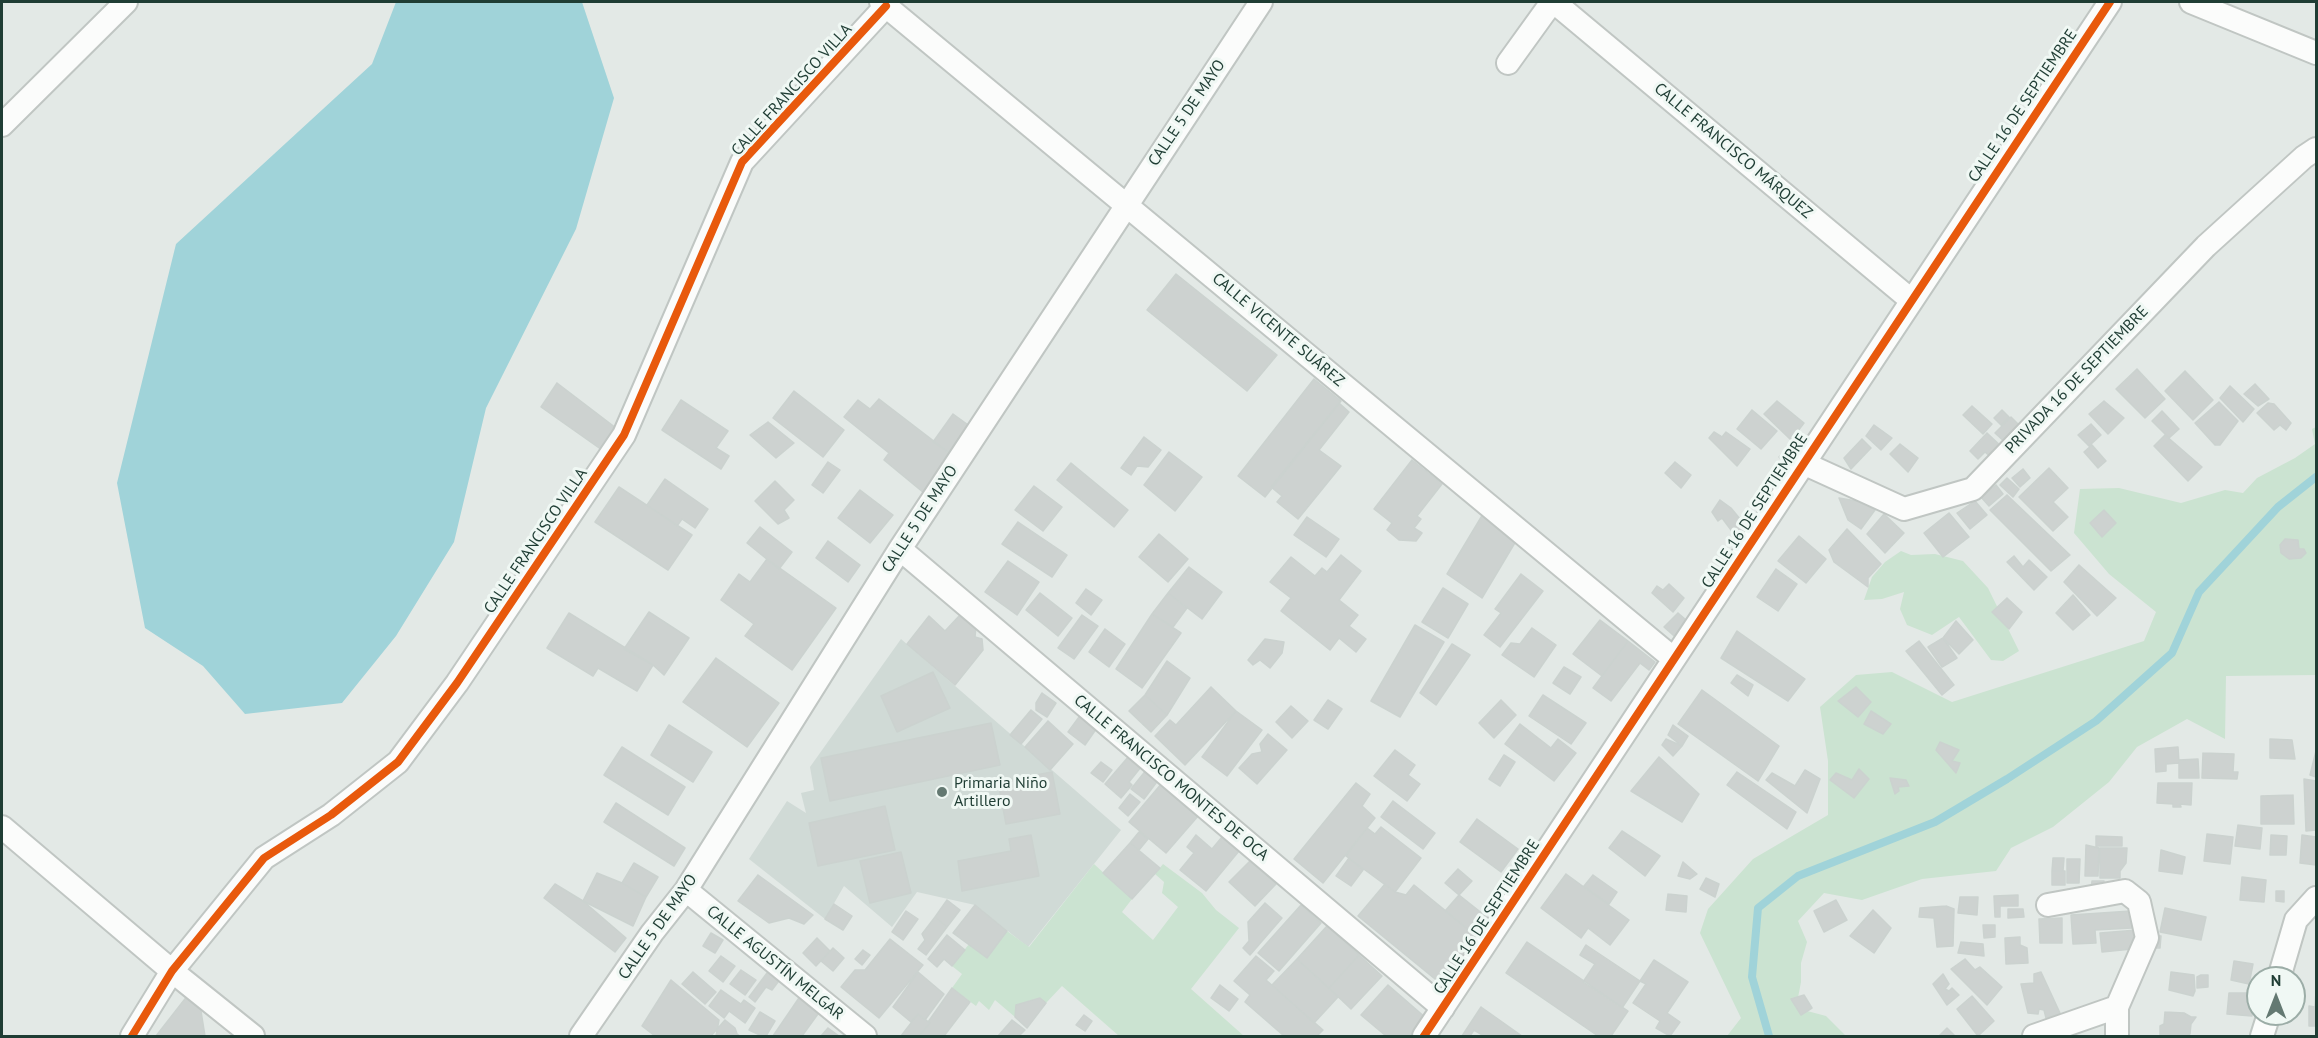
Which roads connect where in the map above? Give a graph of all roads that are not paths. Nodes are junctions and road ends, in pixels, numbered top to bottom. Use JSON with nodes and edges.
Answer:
{"nodes":[{"id":1,"x":126,"y":2,"type":"edge"},
{"id":2,"x":1261,"y":2,"type":"edge"},
{"id":3,"x":1553,"y":2,"type":"edge"},
{"id":4,"x":2110,"y":2,"type":"edge"},
{"id":5,"x":2191,"y":2,"type":"edge"},
{"id":6,"x":884,"y":4,"type":"edge"},
{"id":7,"x":2316,"y":52,"type":"edge"},
{"id":8,"x":1508,"y":63,"type":"dead end"},
{"id":9,"x":2,"y":125,"type":"edge"},
{"id":10,"x":2316,"y":149,"type":"edge"},
{"id":11,"x":1126,"y":205,"type":"junction"},
{"id":12,"x":1911,"y":300,"type":"junction"},
{"id":13,"x":1803,"y":463,"type":"junction"},
{"id":14,"x":900,"y":549,"type":"junction"},
{"id":15,"x":1674,"y":659,"type":"junction"},
{"id":16,"x":2,"y":827,"type":"edge"},
{"id":17,"x":686,"y":890,"type":"junction"},
{"id":18,"x":2316,"y":898,"type":"edge"},
{"id":19,"x":2048,"y":905,"type":"dead end"},
{"id":20,"x":2283,"y":966,"type":"edge"},
{"id":21,"x":172,"y":971,"type":"junction"},
{"id":22,"x":1443,"y":1008,"type":"junction"},
{"id":23,"x":2117,"y":1008,"type":"junction"},
{"id":24,"x":132,"y":1036,"type":"edge"},
{"id":25,"x":253,"y":1036,"type":"edge"},
{"id":26,"x":581,"y":1036,"type":"edge"},
{"id":27,"x":865,"y":1036,"type":"edge"},
{"id":28,"x":1424,"y":1036,"type":"edge"},
{"id":29,"x":2034,"y":1036,"type":"edge"},
{"id":30,"x":2117,"y":1036,"type":"edge"}],
"edges":[{"from":1,"to":9,"type":"street"},
{"from":2,"to":11,"type":"street","name":"CALLE 5 DE MAYO"},
{"from":3,"to":8,"type":"street"},
{"from":3,"to":12,"type":"street","name":"CALLE FRANCISCO MÁRQUEZ"},
{"from":4,"to":12,"type":"street","name":"CALLE 16 DE SEPTIEMBRE"},
{"from":5,"to":7,"type":"street"},
{"from":6,"to":11,"type":"street","name":"CALLE VICENTE SUÁREZ"},
{"from":6,"to":21,"type":"street","name":"CALLE FRANCISCO VILLA"},
{"from":10,"to":13,"type":"street","name":"PRIVADA 16 DE SEPTIEMBRE"},
{"from":11,"to":14,"type":"street","name":"CALLE 5 DE MAYO"},
{"from":11,"to":15,"type":"street","name":"CALLE VICENTE SUÁREZ"},
{"from":12,"to":13,"type":"street","name":"CALLE 16 DE SEPTIEMBRE"},
{"from":13,"to":15,"type":"street","name":"CALLE 16 DE SEPTIEMBRE"},
{"from":14,"to":17,"type":"street","name":"CALLE 5 DE MAYO"},
{"from":14,"to":22,"type":"street","name":"CALLE FRANCISCO MONTES DE OCA"},
{"from":15,"to":22,"type":"street","name":"CALLE 16 DE SEPTIEMBRE"},
{"from":16,"to":21,"type":"street"},
{"from":17,"to":26,"type":"street","name":"CALLE 5 DE MAYO"},
{"from":17,"to":27,"type":"street","name":"CALLE AGUSTÍN MELGAR"},
{"from":18,"to":20,"type":"street"},
{"from":19,"to":23,"type":"street"},
{"from":21,"to":24,"type":"street","name":"CALLE FRANCISCO VILLA"},
{"from":21,"to":25,"type":"street"},
{"from":22,"to":28,"type":"street","name":"CALLE 16 DE SEPTIEMBRE"},
{"from":23,"to":29,"type":"street"},
{"from":23,"to":30,"type":"street"}]}
